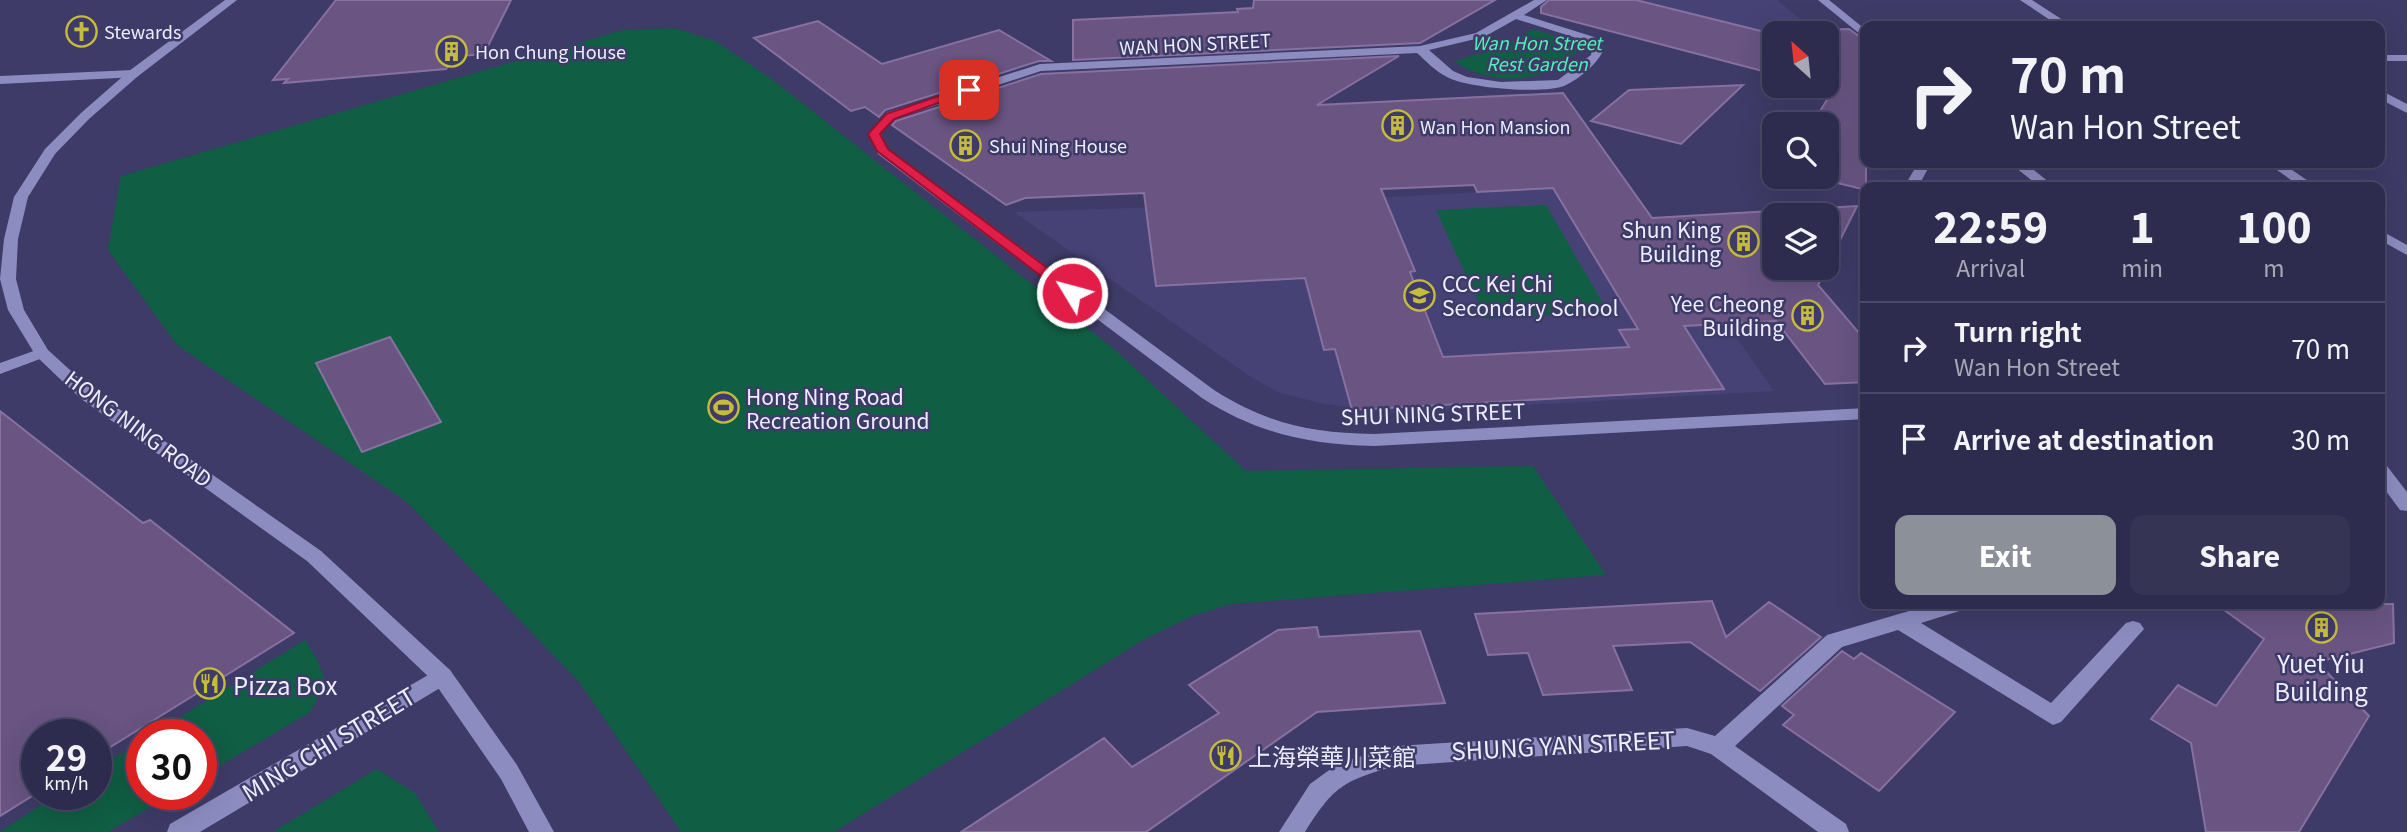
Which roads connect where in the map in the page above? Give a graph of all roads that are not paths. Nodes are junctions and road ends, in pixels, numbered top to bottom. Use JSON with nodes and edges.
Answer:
{"nodes":[{"id":1,"x":232,"y":0,"type":"edge"},
{"id":2,"x":1542,"y":0,"type":"edge"},
{"id":3,"x":1823,"y":0,"type":"edge"},
{"id":4,"x":2025,"y":0,"type":"edge"},
{"id":5,"x":1516,"y":16,"type":"junction"},
{"id":6,"x":2056,"y":21,"type":"edge"},
{"id":7,"x":1860,"y":31,"type":"edge"},
{"id":8,"x":1420,"y":49,"type":"junction"},
{"id":9,"x":2385,"y":58,"type":"edge"},
{"id":10,"x":2407,"y":58,"type":"edge"},
{"id":11,"x":133,"y":74,"type":"junction"},
{"id":12,"x":0,"y":80,"type":"edge"},
{"id":13,"x":2385,"y":97,"type":"edge"},
{"id":14,"x":2407,"y":109,"type":"edge"},
{"id":15,"x":883,"y":151,"type":"joint"},
{"id":16,"x":2023,"y":168,"type":"edge"},
{"id":17,"x":2281,"y":168,"type":"edge"},
{"id":18,"x":2042,"y":182,"type":"edge"},
{"id":19,"x":2302,"y":182,"type":"edge"},
{"id":20,"x":2385,"y":237,"type":"edge"},
{"id":21,"x":2407,"y":251,"type":"edge"},
{"id":22,"x":42,"y":353,"type":"junction"},
{"id":23,"x":0,"y":369,"type":"edge"},
{"id":24,"x":1860,"y":413,"type":"edge"},
{"id":25,"x":2385,"y":476,"type":"edge"},
{"id":26,"x":2407,"y":505,"type":"edge"},
{"id":27,"x":1942,"y":609,"type":"edge"},
{"id":28,"x":1900,"y":621,"type":"junction"},
{"id":29,"x":2133,"y":629,"type":"dead end"},
{"id":30,"x":442,"y":676,"type":"junction"},
{"id":31,"x":1718,"y":747,"type":"junction"},
{"id":32,"x":179,"y":832,"type":"edge"},
{"id":33,"x":541,"y":832,"type":"edge"},
{"id":34,"x":1292,"y":832,"type":"edge"},
{"id":35,"x":1837,"y":832,"type":"edge"}],
"edges":[{"from":1,"to":11,"type":"street","name":"HONG NING ROAD"},
{"from":2,"to":5,"type":"street","name":"WAN HON STREET"},
{"from":3,"to":7,"type":"street"},
{"from":4,"to":6,"type":"street"},
{"from":5,"to":8,"type":"street","name":"WAN HON STREET"},
{"from":5,"to":8,"type":"street"},
{"from":8,"to":15,"type":"street","name":"WAN HON STREET"},
{"from":9,"to":10,"type":"street"},
{"from":11,"to":12,"type":"street"},
{"from":11,"to":22,"type":"street","name":"HONG NING ROAD"},
{"from":13,"to":14,"type":"street"},
{"from":15,"to":24,"type":"street","name":"SHUI NING STREET"},
{"from":16,"to":18,"type":"street"},
{"from":17,"to":19,"type":"street"},
{"from":20,"to":21,"type":"street"},
{"from":22,"to":23,"type":"street"},
{"from":22,"to":30,"type":"street","name":"HONG NING ROAD"},
{"from":25,"to":26,"type":"street"},
{"from":27,"to":28,"type":"street"},
{"from":28,"to":29,"type":"street"},
{"from":28,"to":31,"type":"street"},
{"from":30,"to":32,"type":"street","name":"MING CHI STREET"},
{"from":30,"to":33,"type":"street","name":"HONG NING ROAD"},
{"from":31,"to":34,"type":"street","name":"SHUNG YAN STREET"},
{"from":31,"to":35,"type":"street","name":"SHUNG YAN STREET"}]}
